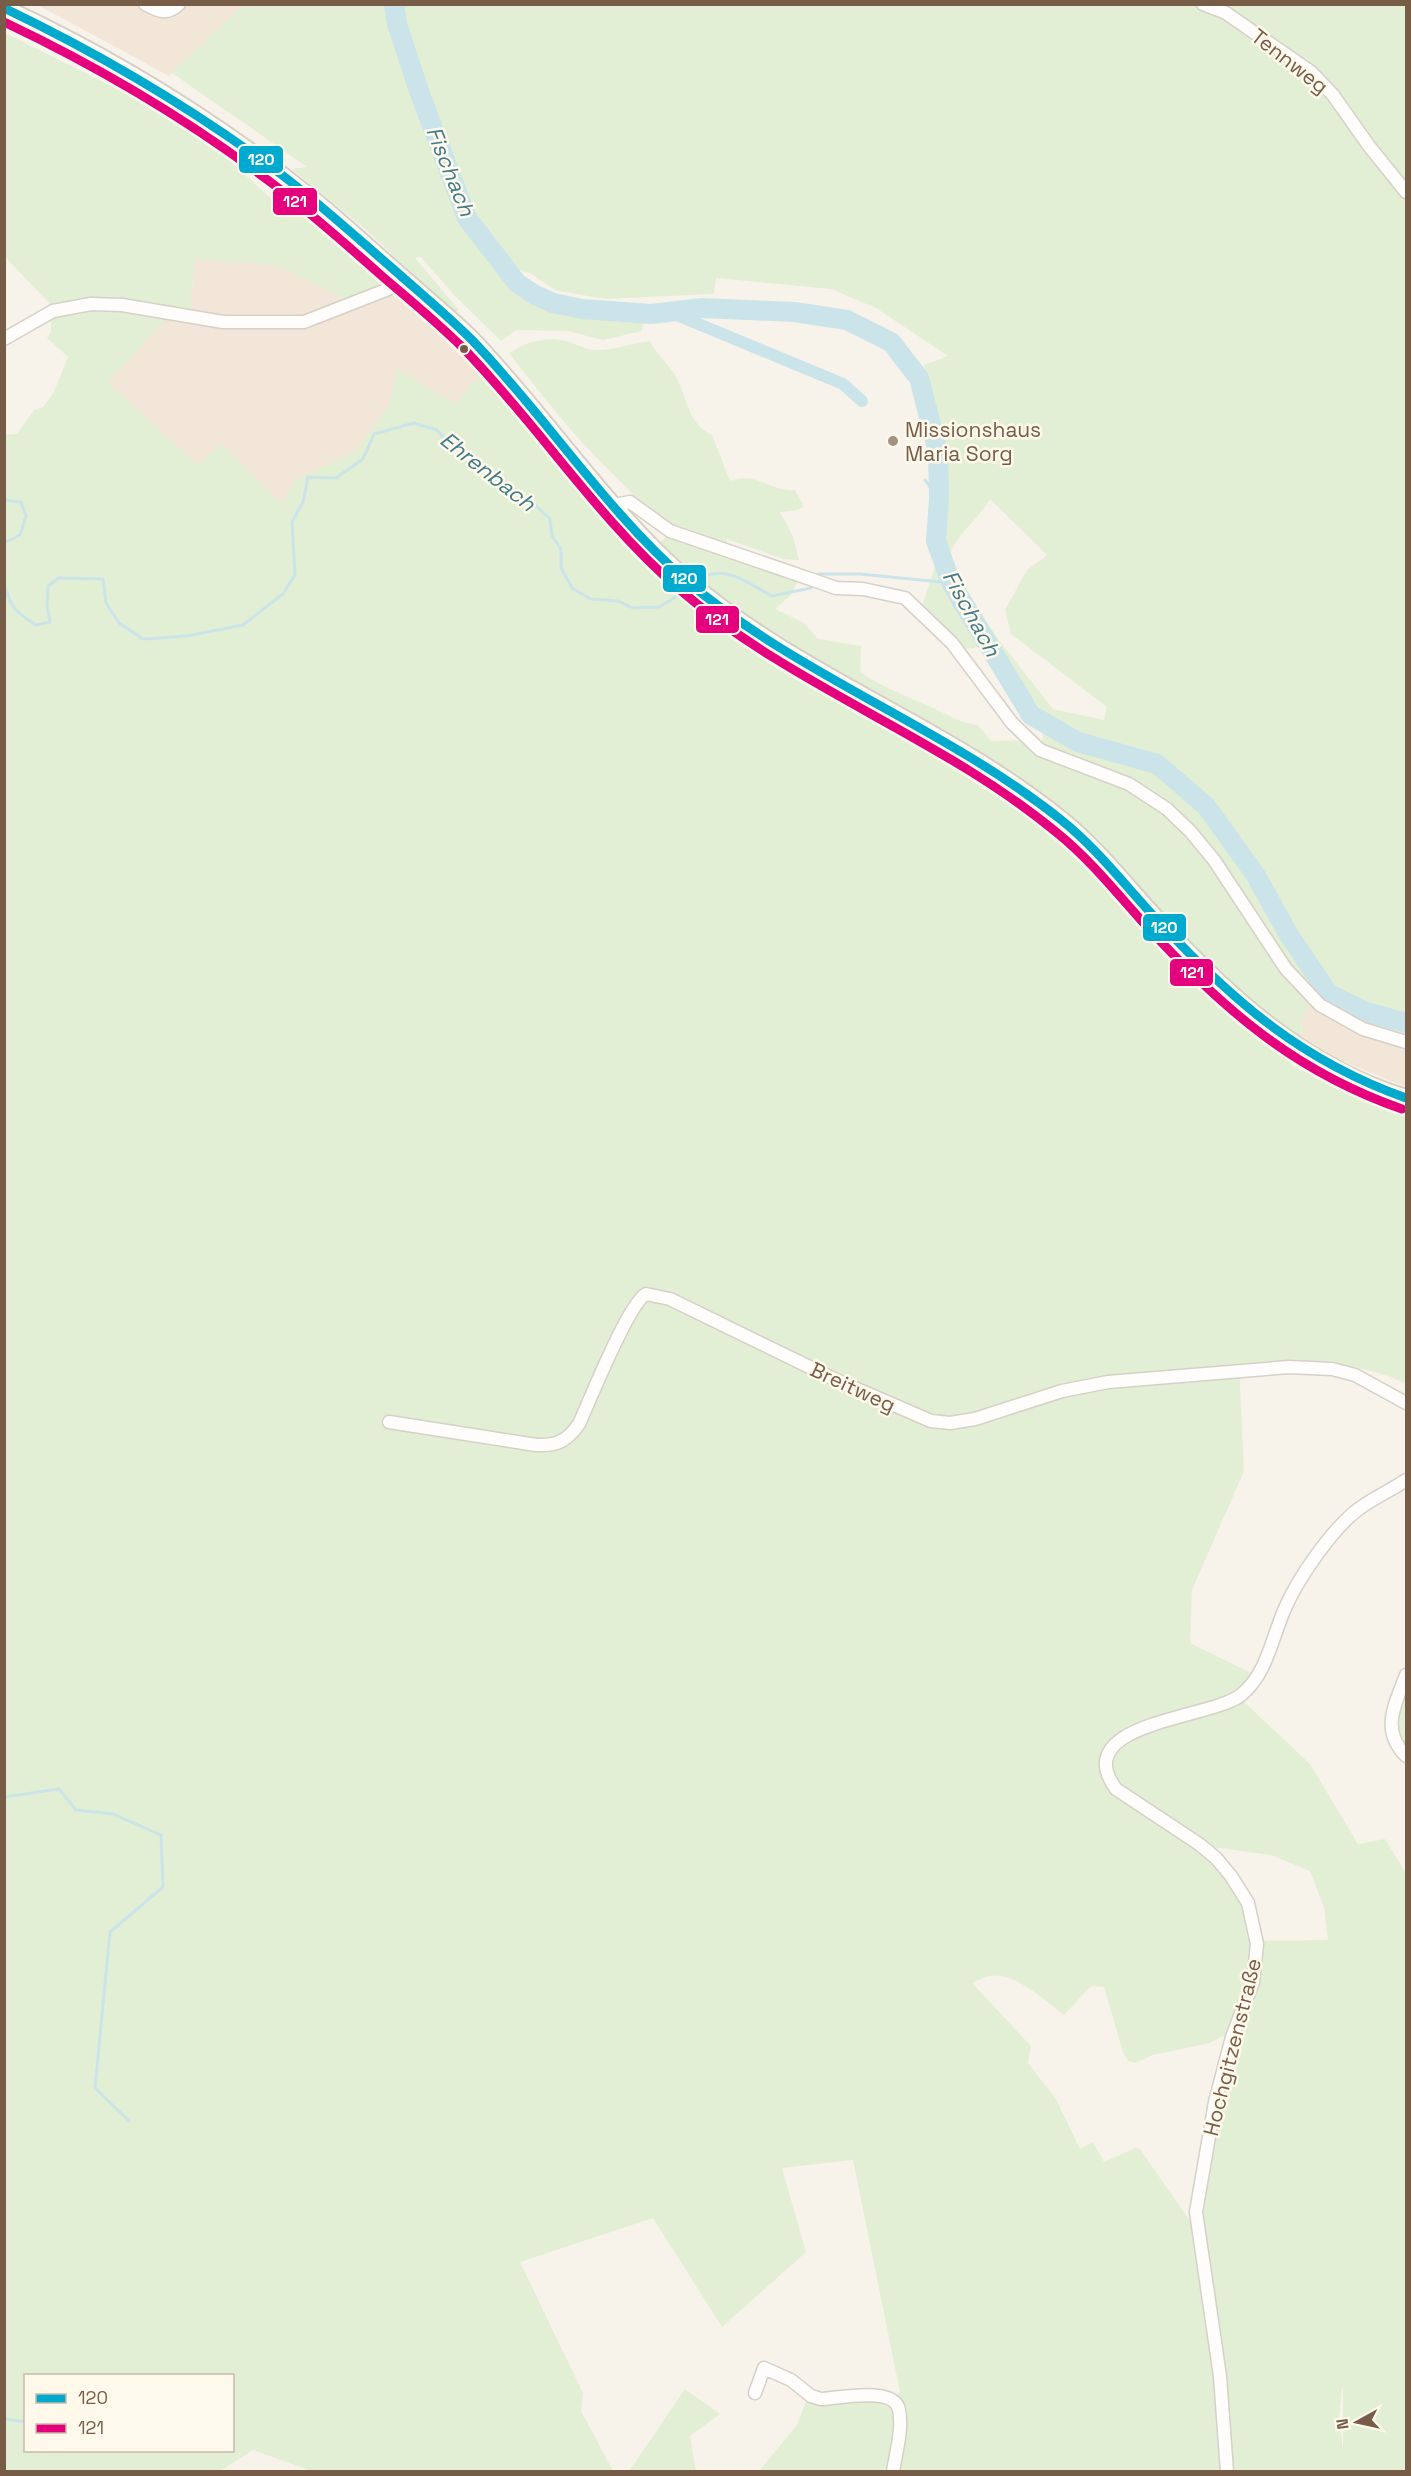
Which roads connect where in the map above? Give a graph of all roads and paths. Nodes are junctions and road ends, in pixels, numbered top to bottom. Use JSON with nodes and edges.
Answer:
{"nodes":[{"id":1,"x":145,"y":4,"type":"edge"},
{"id":2,"x":179,"y":4,"type":"edge"},
{"id":3,"x":1203,"y":4,"type":"edge"},
{"id":4,"x":4,"y":8,"type":"edge"},
{"id":5,"x":1407,"y":192,"type":"edge"},
{"id":6,"x":405,"y":280,"type":"junction"},
{"id":7,"x":4,"y":339,"type":"edge"},
{"id":8,"x":614,"y":505,"type":"junction"},
{"id":9,"x":1407,"y":1042,"type":"edge"},
{"id":10,"x":1407,"y":1098,"type":"edge"},
{"id":11,"x":1407,"y":1403,"type":"edge"},
{"id":12,"x":389,"y":1422,"type":"dead end"},
{"id":13,"x":1407,"y":1480,"type":"edge"},
{"id":14,"x":1407,"y":1675,"type":"edge"},
{"id":15,"x":1407,"y":1756,"type":"edge"},
{"id":16,"x":755,"y":2393,"type":"dead end"},
{"id":17,"x":893,"y":2472,"type":"edge"},
{"id":18,"x":1227,"y":2472,"type":"edge"}],
"edges":[{"from":1,"to":2,"type":"street"},
{"from":3,"to":5,"type":"street","name":"Tennweg"},
{"from":4,"to":6,"type":"main road"},
{"from":6,"to":7,"type":"street"},
{"from":6,"to":8,"type":"main road"},
{"from":8,"to":9,"type":"street"},
{"from":8,"to":10,"type":"main road"},
{"from":11,"to":12,"type":"street","name":"Breitweg"},
{"from":13,"to":18,"type":"street","name":"Hochgitzenstraße"},
{"from":14,"to":15,"type":"street"},
{"from":16,"to":17,"type":"street"}]}
